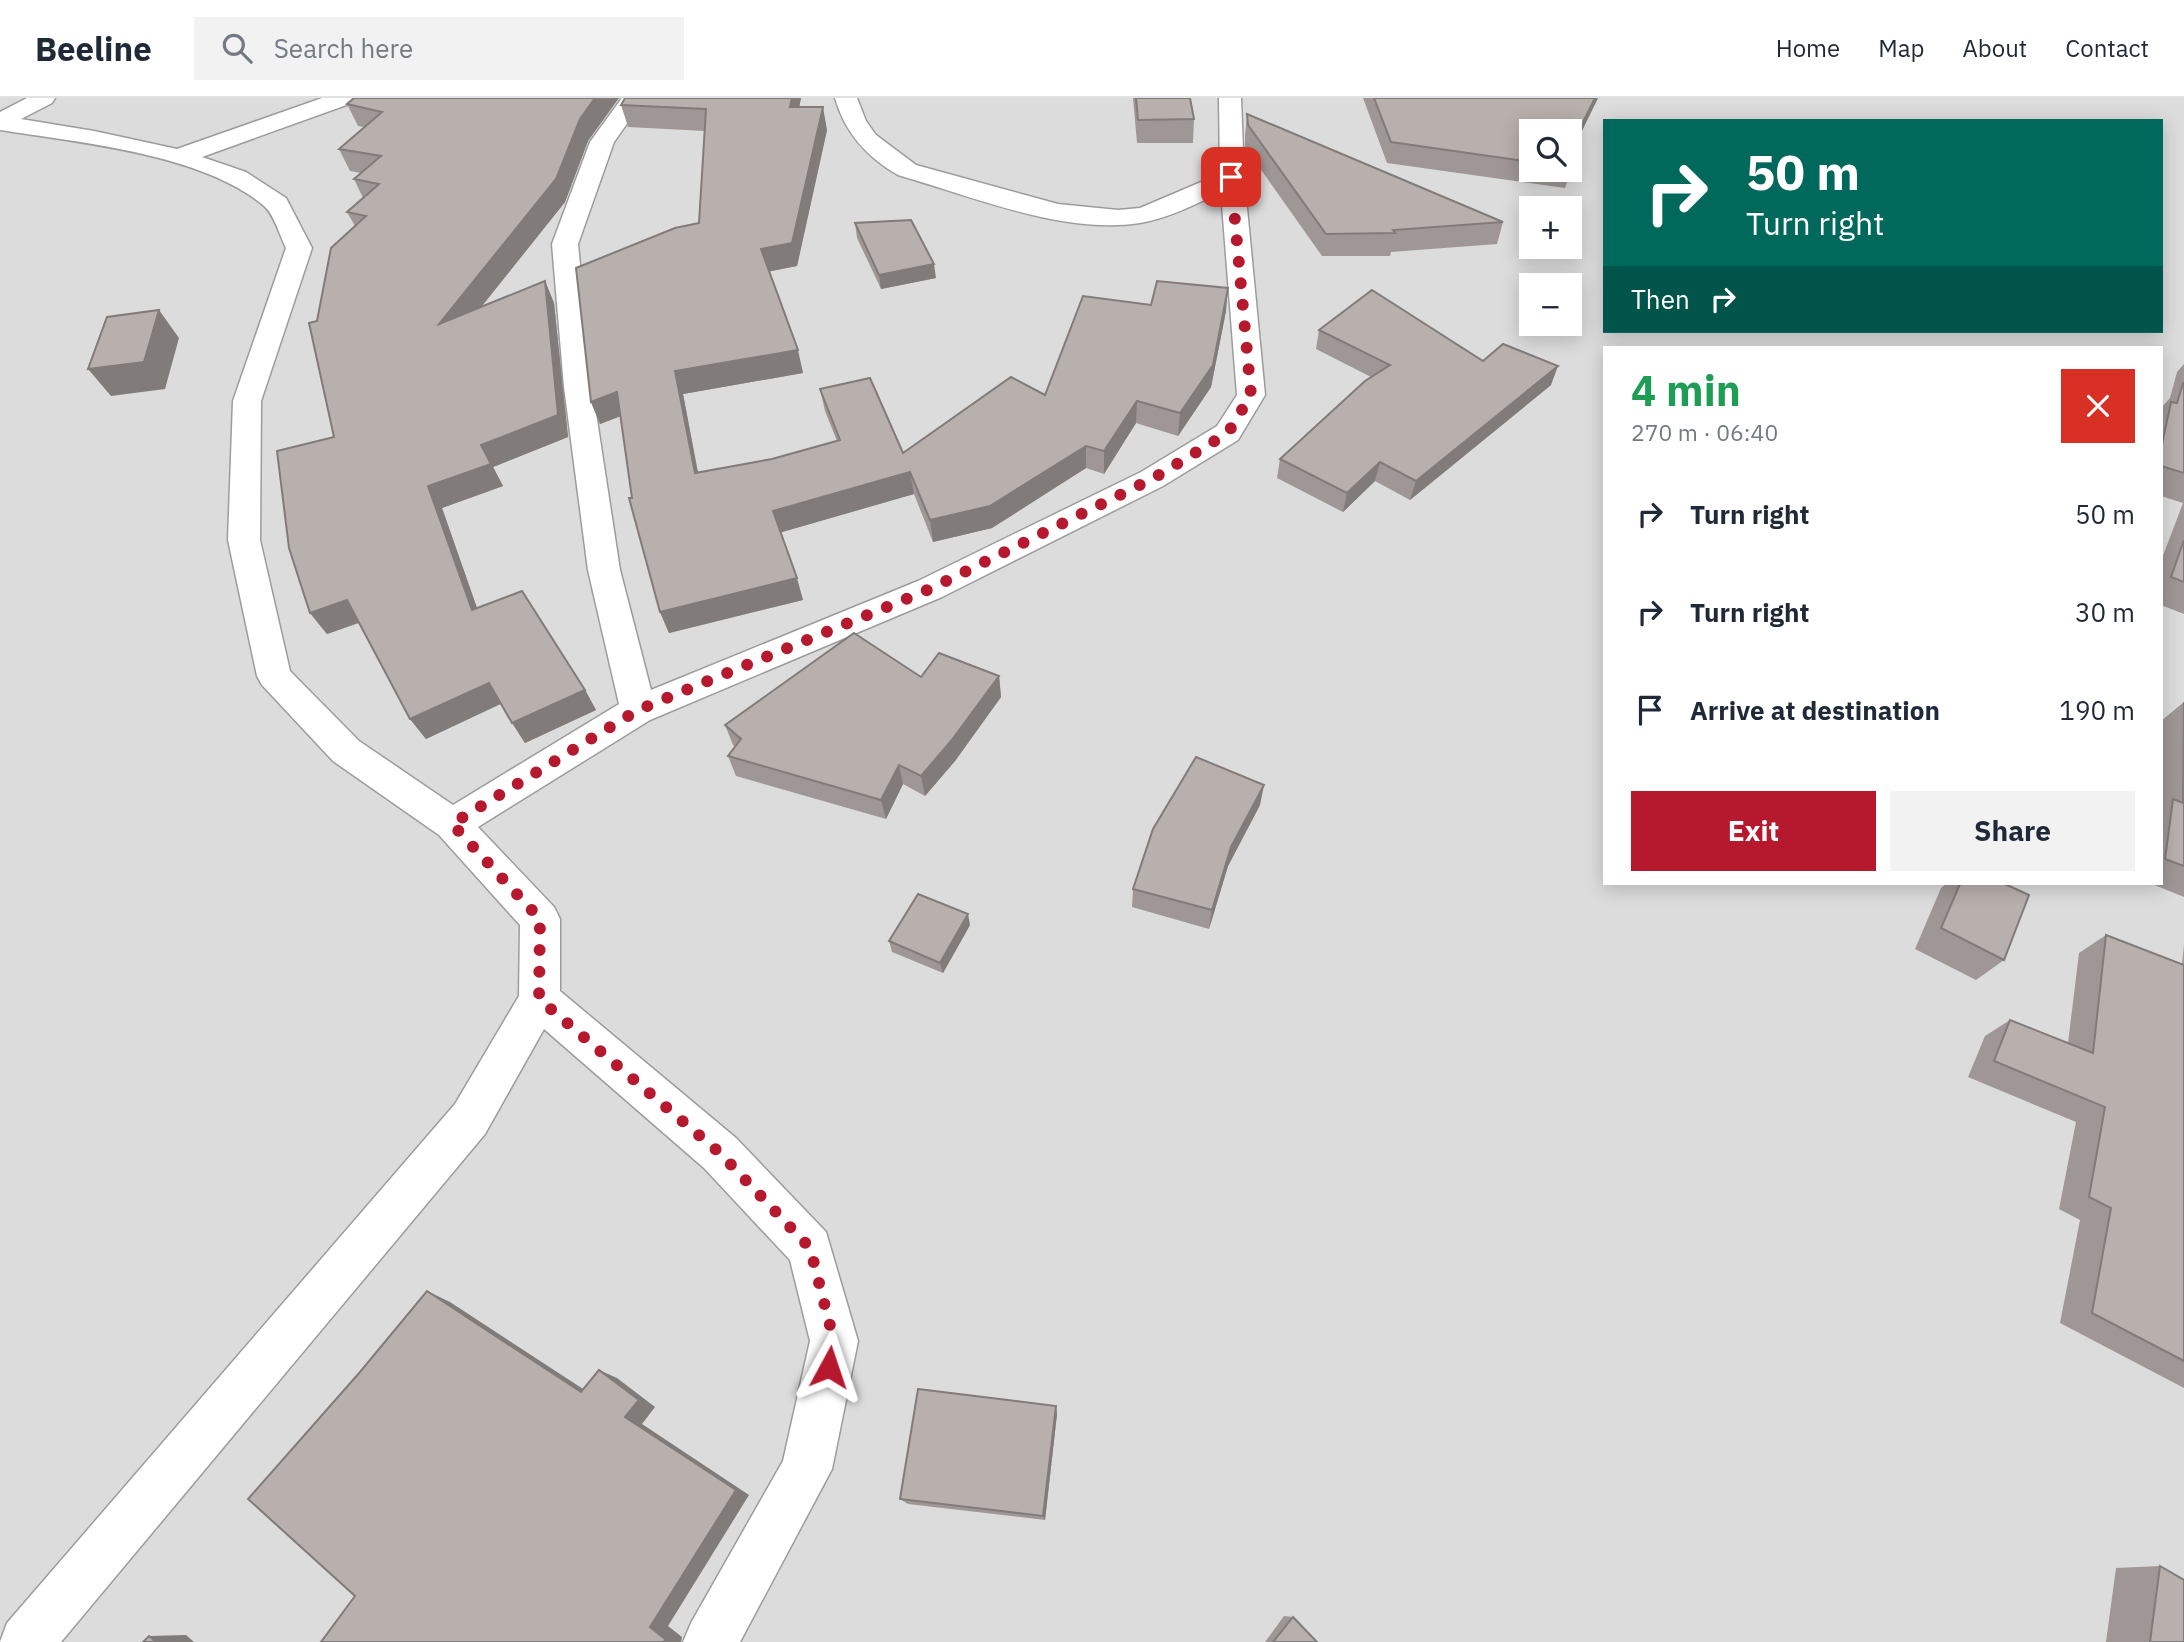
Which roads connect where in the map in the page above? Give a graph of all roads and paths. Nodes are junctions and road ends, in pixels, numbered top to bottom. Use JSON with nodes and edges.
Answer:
{"nodes":[{"id":1,"x":44,"y":98,"type":"edge"},
{"id":2,"x":344,"y":98,"type":"edge"},
{"id":3,"x":634,"y":98,"type":"edge"},
{"id":4,"x":846,"y":98,"type":"edge"},
{"id":5,"x":1230,"y":98,"type":"edge"},
{"id":6,"x":0,"y":122,"type":"edge"},
{"id":7,"x":179,"y":157,"type":"junction"},
{"id":8,"x":1231,"y":177,"type":"junction"},
{"id":9,"x":638,"y":710,"type":"junction"},
{"id":10,"x":452,"y":824,"type":"junction"},
{"id":11,"x":539,"y":999,"type":"junction"},
{"id":12,"x":26,"y":1642,"type":"edge"},
{"id":13,"x":710,"y":1642,"type":"edge"}],
"edges":[{"from":1,"to":6,"type":"street"},
{"from":2,"to":7,"type":"street"},
{"from":3,"to":9,"type":"street"},
{"from":4,"to":8,"type":"street"},
{"from":5,"to":8,"type":"street"},
{"from":6,"to":7,"type":"street"},
{"from":7,"to":10,"type":"street"},
{"from":8,"to":9,"type":"street"},
{"from":9,"to":10,"type":"street"},
{"from":10,"to":11,"type":"street"},
{"from":11,"to":12,"type":"street"},
{"from":11,"to":13,"type":"street"}]}
